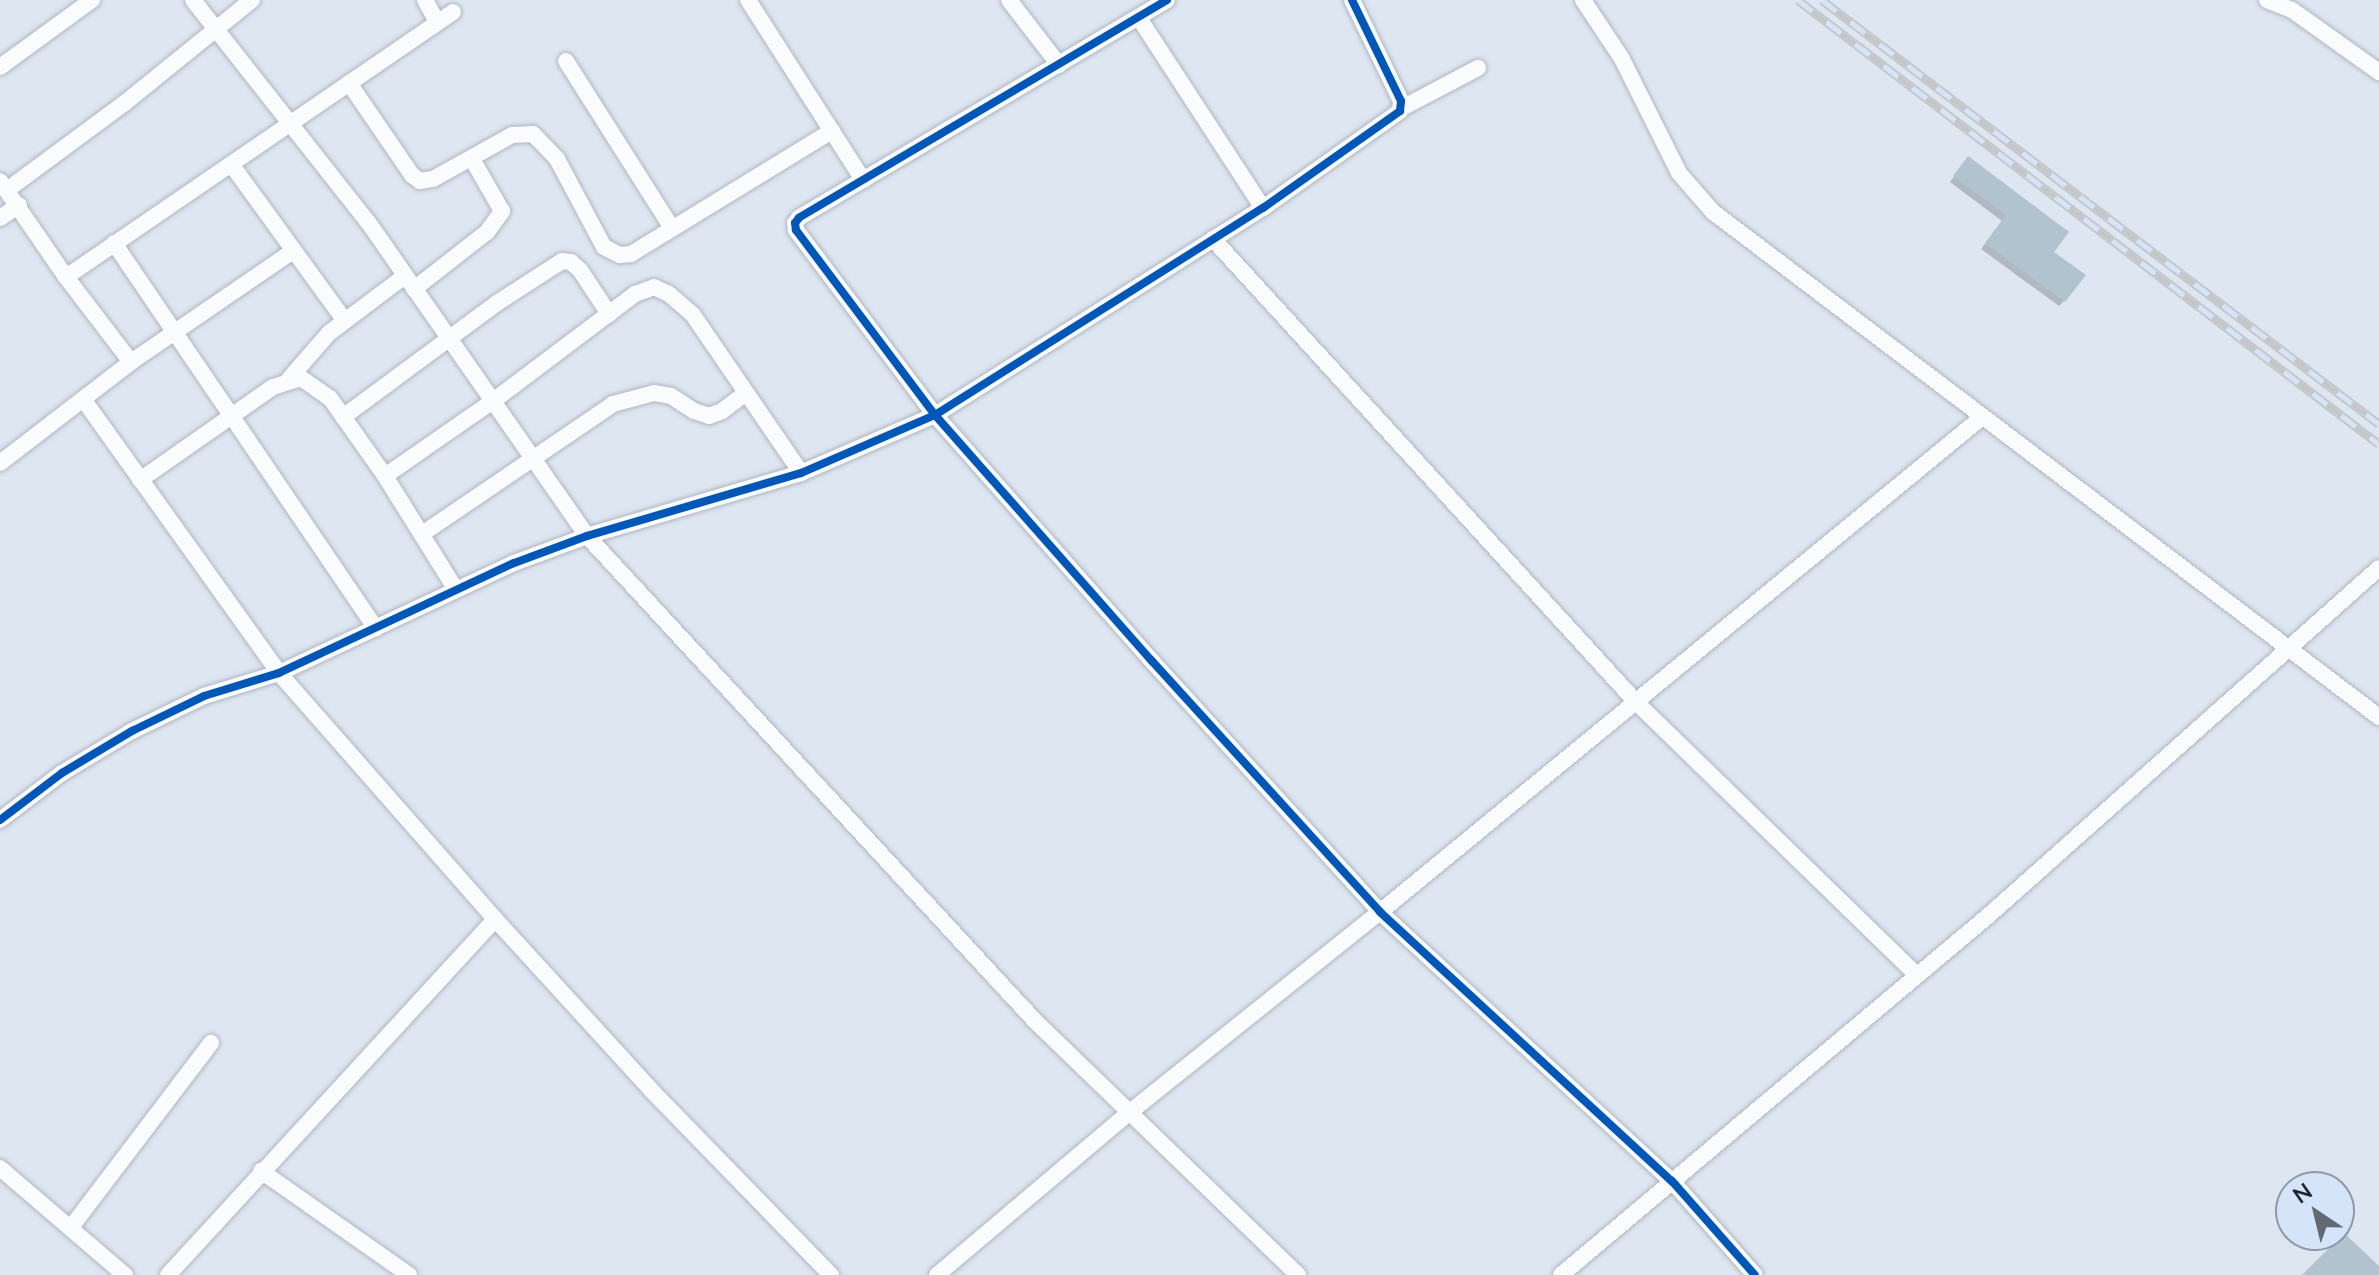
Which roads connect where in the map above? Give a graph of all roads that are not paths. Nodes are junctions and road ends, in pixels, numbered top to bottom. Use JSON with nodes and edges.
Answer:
{"nodes":[{"id":1,"x":92,"y":0,"type":"edge"},
{"id":2,"x":193,"y":0,"type":"edge"},
{"id":3,"x":252,"y":0,"type":"edge"},
{"id":4,"x":425,"y":0,"type":"edge"},
{"id":5,"x":748,"y":0,"type":"edge"},
{"id":6,"x":1009,"y":0,"type":"edge"},
{"id":7,"x":1167,"y":0,"type":"edge"},
{"id":8,"x":1352,"y":0,"type":"edge"},
{"id":9,"x":1583,"y":0,"type":"edge"},
{"id":10,"x":2267,"y":0,"type":"edge"},
{"id":11,"x":453,"y":12,"type":"dead end"},
{"id":12,"x":1139,"y":18,"type":"junction"},
{"id":13,"x":437,"y":22,"type":"junction"},
{"id":14,"x":216,"y":29,"type":"junction"},
{"id":15,"x":2,"y":60,"type":"edge"},
{"id":16,"x":566,"y":61,"type":"dead end"},
{"id":17,"x":1059,"y":65,"type":"junction"},
{"id":18,"x":1478,"y":68,"type":"dead end"},
{"id":19,"x":2379,"y":72,"type":"edge"},
{"id":20,"x":349,"y":83,"type":"junction"},
{"id":21,"x":1402,"y":108,"type":"junction"},
{"id":22,"x":291,"y":122,"type":"junction"},
{"id":23,"x":832,"y":131,"type":"junction"},
{"id":24,"x":472,"y":159,"type":"junction"},
{"id":25,"x":231,"y":164,"type":"junction"},
{"id":26,"x":863,"y":180,"type":"junction"},
{"id":27,"x":4,"y":186,"type":"edge"},
{"id":28,"x":19,"y":205,"type":"junction"},
{"id":29,"x":1263,"y":208,"type":"junction"},
{"id":30,"x":0,"y":218,"type":"edge"},
{"id":31,"x":672,"y":228,"type":"junction"},
{"id":32,"x":1213,"y":239,"type":"junction"},
{"id":33,"x":114,"y":243,"type":"junction"},
{"id":34,"x":293,"y":251,"type":"junction"},
{"id":35,"x":66,"y":277,"type":"junction"},
{"id":36,"x":409,"y":282,"type":"junction"},
{"id":37,"x":609,"y":314,"type":"junction"},
{"id":38,"x":345,"y":321,"type":"junction"},
{"id":39,"x":174,"y":332,"type":"junction"},
{"id":40,"x":450,"y":338,"type":"junction"},
{"id":41,"x":131,"y":362,"type":"junction"},
{"id":42,"x":289,"y":379,"type":"junction"},
{"id":43,"x":746,"y":393,"type":"junction"},
{"id":44,"x":83,"y":399,"type":"junction"},
{"id":45,"x":493,"y":401,"type":"junction"},
{"id":46,"x":229,"y":415,"type":"junction"},
{"id":47,"x":935,"y":415,"type":"junction"},
{"id":48,"x":343,"y":417,"type":"junction"},
{"id":49,"x":1981,"y":418,"type":"junction"},
{"id":50,"x":531,"y":456,"type":"junction"},
{"id":51,"x":1,"y":461,"type":"edge"},
{"id":52,"x":801,"y":473,"type":"junction"},
{"id":53,"x":385,"y":476,"type":"junction"},
{"id":54,"x":140,"y":480,"type":"junction"},
{"id":55,"x":422,"y":534,"type":"junction"},
{"id":56,"x":587,"y":536,"type":"junction"},
{"id":57,"x":2379,"y":568,"type":"edge"},
{"id":58,"x":455,"y":588,"type":"junction"},
{"id":59,"x":376,"y":628,"type":"junction"},
{"id":60,"x":2292,"y":649,"type":"junction"},
{"id":61,"x":279,"y":673,"type":"junction"},
{"id":62,"x":1636,"y":702,"type":"junction"},
{"id":63,"x":2379,"y":717,"type":"edge"},
{"id":64,"x":2,"y":812,"type":"edge"},
{"id":65,"x":1380,"y":912,"type":"junction"},
{"id":66,"x":495,"y":919,"type":"junction"},
{"id":67,"x":1917,"y":975,"type":"junction"},
{"id":68,"x":211,"y":1043,"type":"dead end"},
{"id":69,"x":1130,"y":1112,"type":"junction"},
{"id":70,"x":0,"y":1168,"type":"edge"},
{"id":71,"x":261,"y":1171,"type":"junction"},
{"id":72,"x":1672,"y":1181,"type":"junction"},
{"id":73,"x":72,"y":1226,"type":"junction"},
{"id":74,"x":125,"y":1275,"type":"edge"},
{"id":75,"x":168,"y":1275,"type":"edge"},
{"id":76,"x":409,"y":1275,"type":"edge"},
{"id":77,"x":831,"y":1275,"type":"edge"},
{"id":78,"x":937,"y":1275,"type":"edge"},
{"id":79,"x":1298,"y":1275,"type":"edge"},
{"id":80,"x":1561,"y":1275,"type":"edge"},
{"id":81,"x":1755,"y":1275,"type":"edge"}],
"edges":[{"from":1,"to":15,"type":"street"},
{"from":2,"to":14,"type":"street"},
{"from":3,"to":14,"type":"street"},
{"from":4,"to":13,"type":"street"},
{"from":5,"to":23,"type":"street"},
{"from":6,"to":17,"type":"street"},
{"from":7,"to":12,"type":"street"},
{"from":8,"to":21,"type":"street"},
{"from":9,"to":49,"type":"street"},
{"from":10,"to":19,"type":"street"},
{"from":11,"to":13,"type":"street"},
{"from":12,"to":17,"type":"street"},
{"from":12,"to":29,"type":"street"},
{"from":13,"to":20,"type":"street"},
{"from":14,"to":22,"type":"street"},
{"from":14,"to":27,"type":"street"},
{"from":16,"to":31,"type":"street"},
{"from":17,"to":26,"type":"street"},
{"from":18,"to":21,"type":"street"},
{"from":20,"to":22,"type":"street"},
{"from":20,"to":24,"type":"street"},
{"from":21,"to":29,"type":"street"},
{"from":22,"to":25,"type":"street"},
{"from":22,"to":36,"type":"street"},
{"from":23,"to":26,"type":"street"},
{"from":23,"to":31,"type":"street"},
{"from":24,"to":31,"type":"street"},
{"from":24,"to":36,"type":"street"},
{"from":25,"to":33,"type":"street"},
{"from":25,"to":34,"type":"street"},
{"from":26,"to":47,"type":"street"},
{"from":27,"to":28,"type":"street"},
{"from":28,"to":30,"type":"street"},
{"from":28,"to":35,"type":"street"},
{"from":29,"to":32,"type":"street"},
{"from":32,"to":47,"type":"street"},
{"from":32,"to":62,"type":"street"},
{"from":33,"to":35,"type":"street"},
{"from":33,"to":39,"type":"street"},
{"from":34,"to":38,"type":"street"},
{"from":34,"to":39,"type":"street"},
{"from":35,"to":41,"type":"street"},
{"from":36,"to":38,"type":"street"},
{"from":36,"to":40,"type":"street"},
{"from":37,"to":40,"type":"street"},
{"from":37,"to":43,"type":"street"},
{"from":37,"to":45,"type":"street"},
{"from":38,"to":42,"type":"street"},
{"from":39,"to":41,"type":"street"},
{"from":39,"to":46,"type":"street"},
{"from":40,"to":45,"type":"street"},
{"from":40,"to":48,"type":"street"},
{"from":41,"to":44,"type":"street"},
{"from":42,"to":46,"type":"street"},
{"from":42,"to":48,"type":"street"},
{"from":43,"to":50,"type":"street"},
{"from":43,"to":52,"type":"street"},
{"from":44,"to":51,"type":"street"},
{"from":44,"to":54,"type":"street"},
{"from":45,"to":50,"type":"street"},
{"from":45,"to":53,"type":"street"},
{"from":46,"to":54,"type":"street"},
{"from":46,"to":59,"type":"street"},
{"from":47,"to":52,"type":"street"},
{"from":47,"to":65,"type":"street"},
{"from":48,"to":53,"type":"street"},
{"from":49,"to":60,"type":"street"},
{"from":49,"to":62,"type":"street"},
{"from":50,"to":55,"type":"street"},
{"from":50,"to":56,"type":"street"},
{"from":52,"to":56,"type":"street"},
{"from":53,"to":55,"type":"street"},
{"from":54,"to":61,"type":"street"},
{"from":55,"to":58,"type":"street"},
{"from":56,"to":58,"type":"street"},
{"from":56,"to":69,"type":"street"},
{"from":57,"to":60,"type":"street"},
{"from":58,"to":59,"type":"street"},
{"from":59,"to":61,"type":"street"},
{"from":60,"to":63,"type":"street"},
{"from":60,"to":67,"type":"street"},
{"from":61,"to":64,"type":"street"},
{"from":61,"to":66,"type":"street"},
{"from":62,"to":65,"type":"street"},
{"from":62,"to":67,"type":"street"},
{"from":65,"to":69,"type":"street"},
{"from":65,"to":72,"type":"street"},
{"from":66,"to":71,"type":"street"},
{"from":66,"to":77,"type":"street"},
{"from":67,"to":72,"type":"street"},
{"from":68,"to":73,"type":"street"},
{"from":69,"to":78,"type":"street"},
{"from":69,"to":79,"type":"street"},
{"from":70,"to":73,"type":"street"},
{"from":71,"to":75,"type":"street"},
{"from":71,"to":76,"type":"street"},
{"from":72,"to":80,"type":"street"},
{"from":72,"to":81,"type":"street"},
{"from":73,"to":74,"type":"street"}]}
